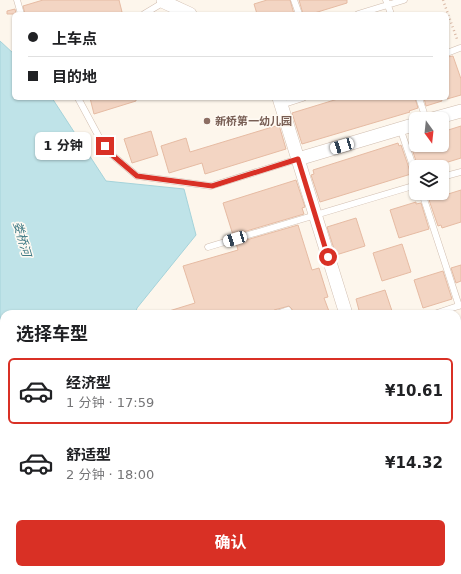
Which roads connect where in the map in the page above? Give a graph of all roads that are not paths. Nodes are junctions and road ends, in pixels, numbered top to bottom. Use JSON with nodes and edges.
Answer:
{"nodes":[{"id":1,"x":17,"y":0,"type":"edge"},
{"id":2,"x":294,"y":0,"type":"edge"},
{"id":3,"x":404,"y":0,"type":"edge"},
{"id":4,"x":163,"y":1,"type":"edge"},
{"id":5,"x":387,"y":3,"type":"edge"},
{"id":6,"x":20,"y":12,"type":"edge"},
{"id":7,"x":147,"y":12,"type":"edge"},
{"id":8,"x":186,"y":12,"type":"edge"},
{"id":9,"x":298,"y":12,"type":"edge"},
{"id":10,"x":363,"y":12,"type":"edge"},
{"id":11,"x":460,"y":48,"type":"road end"},
{"id":12,"x":449,"y":51,"type":"edge"},
{"id":13,"x":79,"y":100,"type":"edge"},
{"id":14,"x":420,"y":100,"type":"edge"},
{"id":15,"x":280,"y":101,"type":"edge"},
{"id":16,"x":461,"y":110,"type":"edge"},
{"id":17,"x":424,"y":112,"type":"edge"},
{"id":18,"x":449,"y":114,"type":"edge"},
{"id":19,"x":409,"y":126,"type":"edge"},
{"id":20,"x":400,"y":128,"type":"junction"},
{"id":21,"x":298,"y":159,"type":"junction"},
{"id":22,"x":411,"y":160,"type":"edge"},
{"id":23,"x":461,"y":172,"type":"edge"},
{"id":24,"x":449,"y":175,"type":"edge"},
{"id":25,"x":409,"y":187,"type":"edge"},
{"id":26,"x":424,"y":200,"type":"edge"},
{"id":27,"x":315,"y":215,"type":"junction"},
{"id":28,"x":208,"y":247,"type":"dead end"},
{"id":29,"x":460,"y":305,"type":"edge"},
{"id":30,"x":345,"y":310,"type":"edge"},
{"id":31,"x":446,"y":310,"type":"edge"}],
"edges":[{"from":1,"to":6,"type":"lane"},
{"from":2,"to":9,"type":"lane"},
{"from":3,"to":5,"type":"lane"},
{"from":4,"to":7,"type":"lane"},
{"from":4,"to":8,"type":"street"},
{"from":5,"to":10,"type":"lane"},
{"from":11,"to":12,"type":"lane"},
{"from":13,"to":21,"type":"lane"},
{"from":14,"to":17,"type":"lane"},
{"from":15,"to":21,"type":"street"},
{"from":16,"to":18,"type":"street"},
{"from":19,"to":20,"type":"street"},
{"from":20,"to":21,"type":"street"},
{"from":20,"to":22,"type":"lane"},
{"from":21,"to":27,"type":"street"},
{"from":23,"to":24,"type":"lane"},
{"from":25,"to":27,"type":"lane"},
{"from":26,"to":29,"type":"lane"},
{"from":27,"to":28,"type":"lane"},
{"from":27,"to":30,"type":"street"},
{"from":29,"to":31,"type":"lane"}]}
